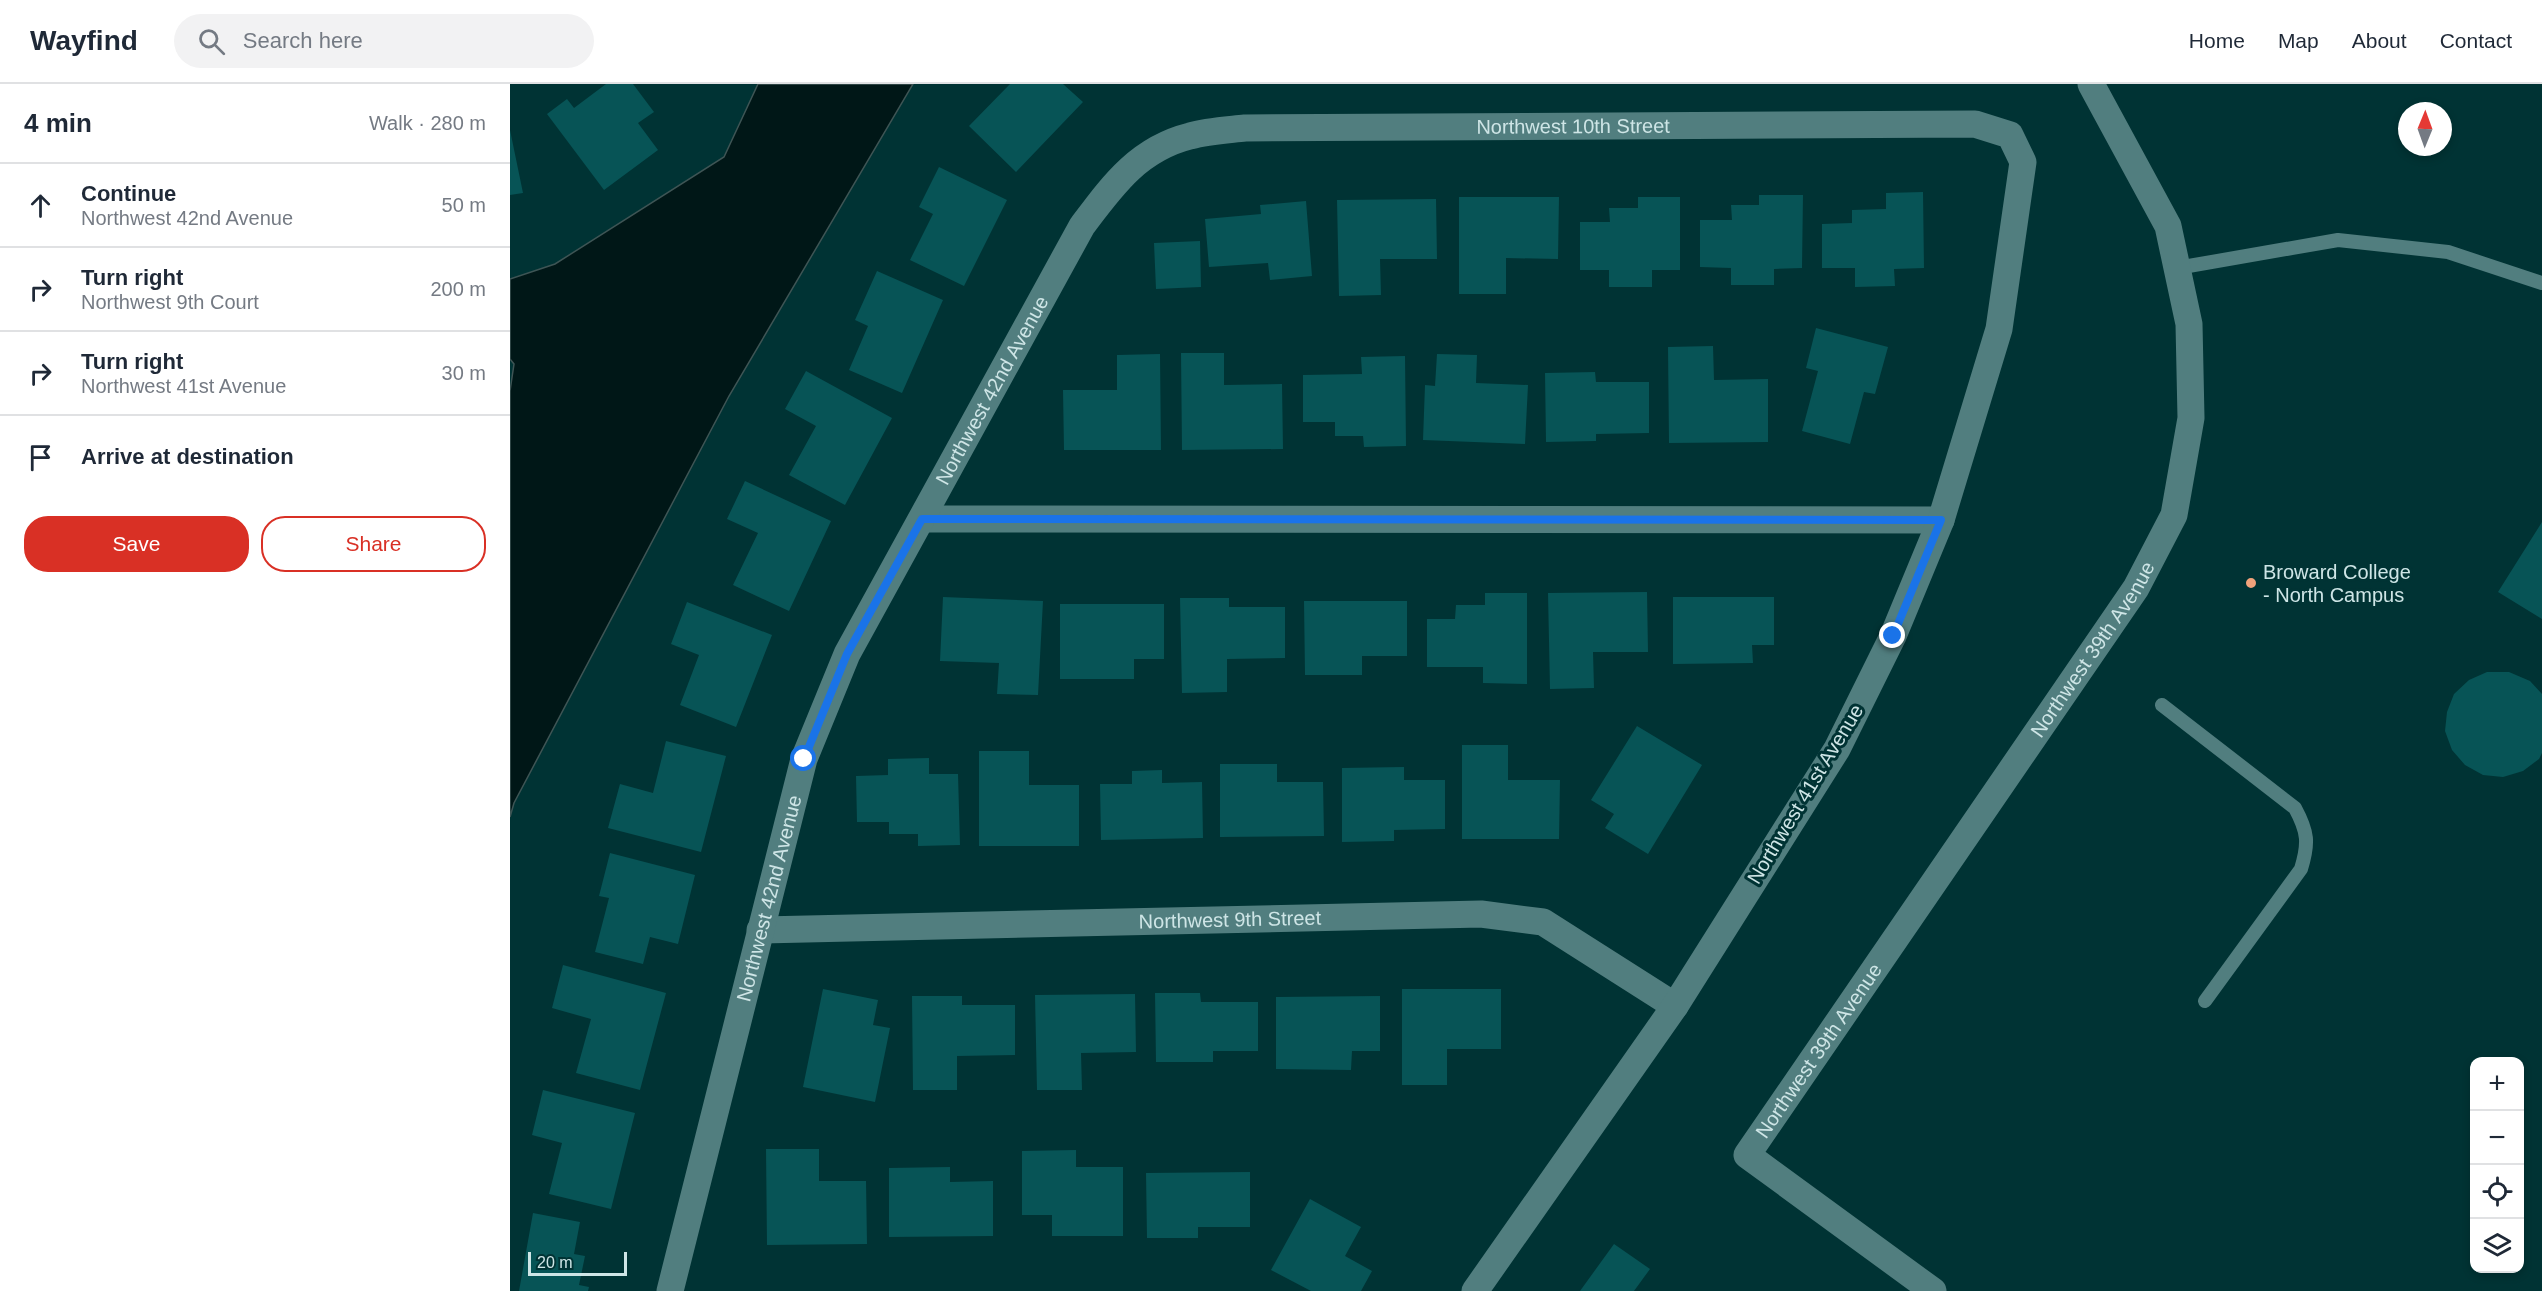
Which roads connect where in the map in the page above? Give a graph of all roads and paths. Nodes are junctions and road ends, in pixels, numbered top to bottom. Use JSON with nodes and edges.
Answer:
{"nodes":[{"id":1,"x":2091,"y":84,"type":"edge"},
{"id":2,"x":2010,"y":135,"type":"joint"},
{"id":3,"x":1141,"y":157,"type":"joint"},
{"id":4,"x":2177,"y":268,"type":"junction"},
{"id":5,"x":2542,"y":283,"type":"edge"},
{"id":6,"x":922,"y":519,"type":"junction"},
{"id":7,"x":1941,"y":520,"type":"junction"},
{"id":8,"x":2162,"y":705,"type":"dead end"},
{"id":9,"x":760,"y":930,"type":"junction"},
{"id":10,"x":2205,"y":1001,"type":"dead end"},
{"id":11,"x":1675,"y":1006,"type":"junction"},
{"id":12,"x":670,"y":1291,"type":"edge"},
{"id":13,"x":1475,"y":1291,"type":"edge"},
{"id":14,"x":1933,"y":1291,"type":"edge"}],
"edges":[{"from":1,"to":4,"type":"street","name":"Northwest 39th Avenue"},
{"from":2,"to":3,"type":"street","name":"Northwest 10th Street"},
{"from":2,"to":7,"type":"street","name":"Northwest 41st Avenue"},
{"from":3,"to":6,"type":"street","name":"Northwest 42nd Avenue"},
{"from":4,"to":5,"type":"lane"},
{"from":4,"to":14,"type":"street","name":"Northwest 39th Avenue"},
{"from":6,"to":7,"type":"street"},
{"from":6,"to":9,"type":"street","name":"Northwest 42nd Avenue"},
{"from":7,"to":11,"type":"street","name":"Northwest 41st Avenue"},
{"from":8,"to":10,"type":"lane"},
{"from":9,"to":11,"type":"street","name":"Northwest 9th Street"},
{"from":9,"to":12,"type":"street","name":"Northwest 42nd Avenue"},
{"from":11,"to":13,"type":"street","name":"Northwest 41st Avenue"}]}
